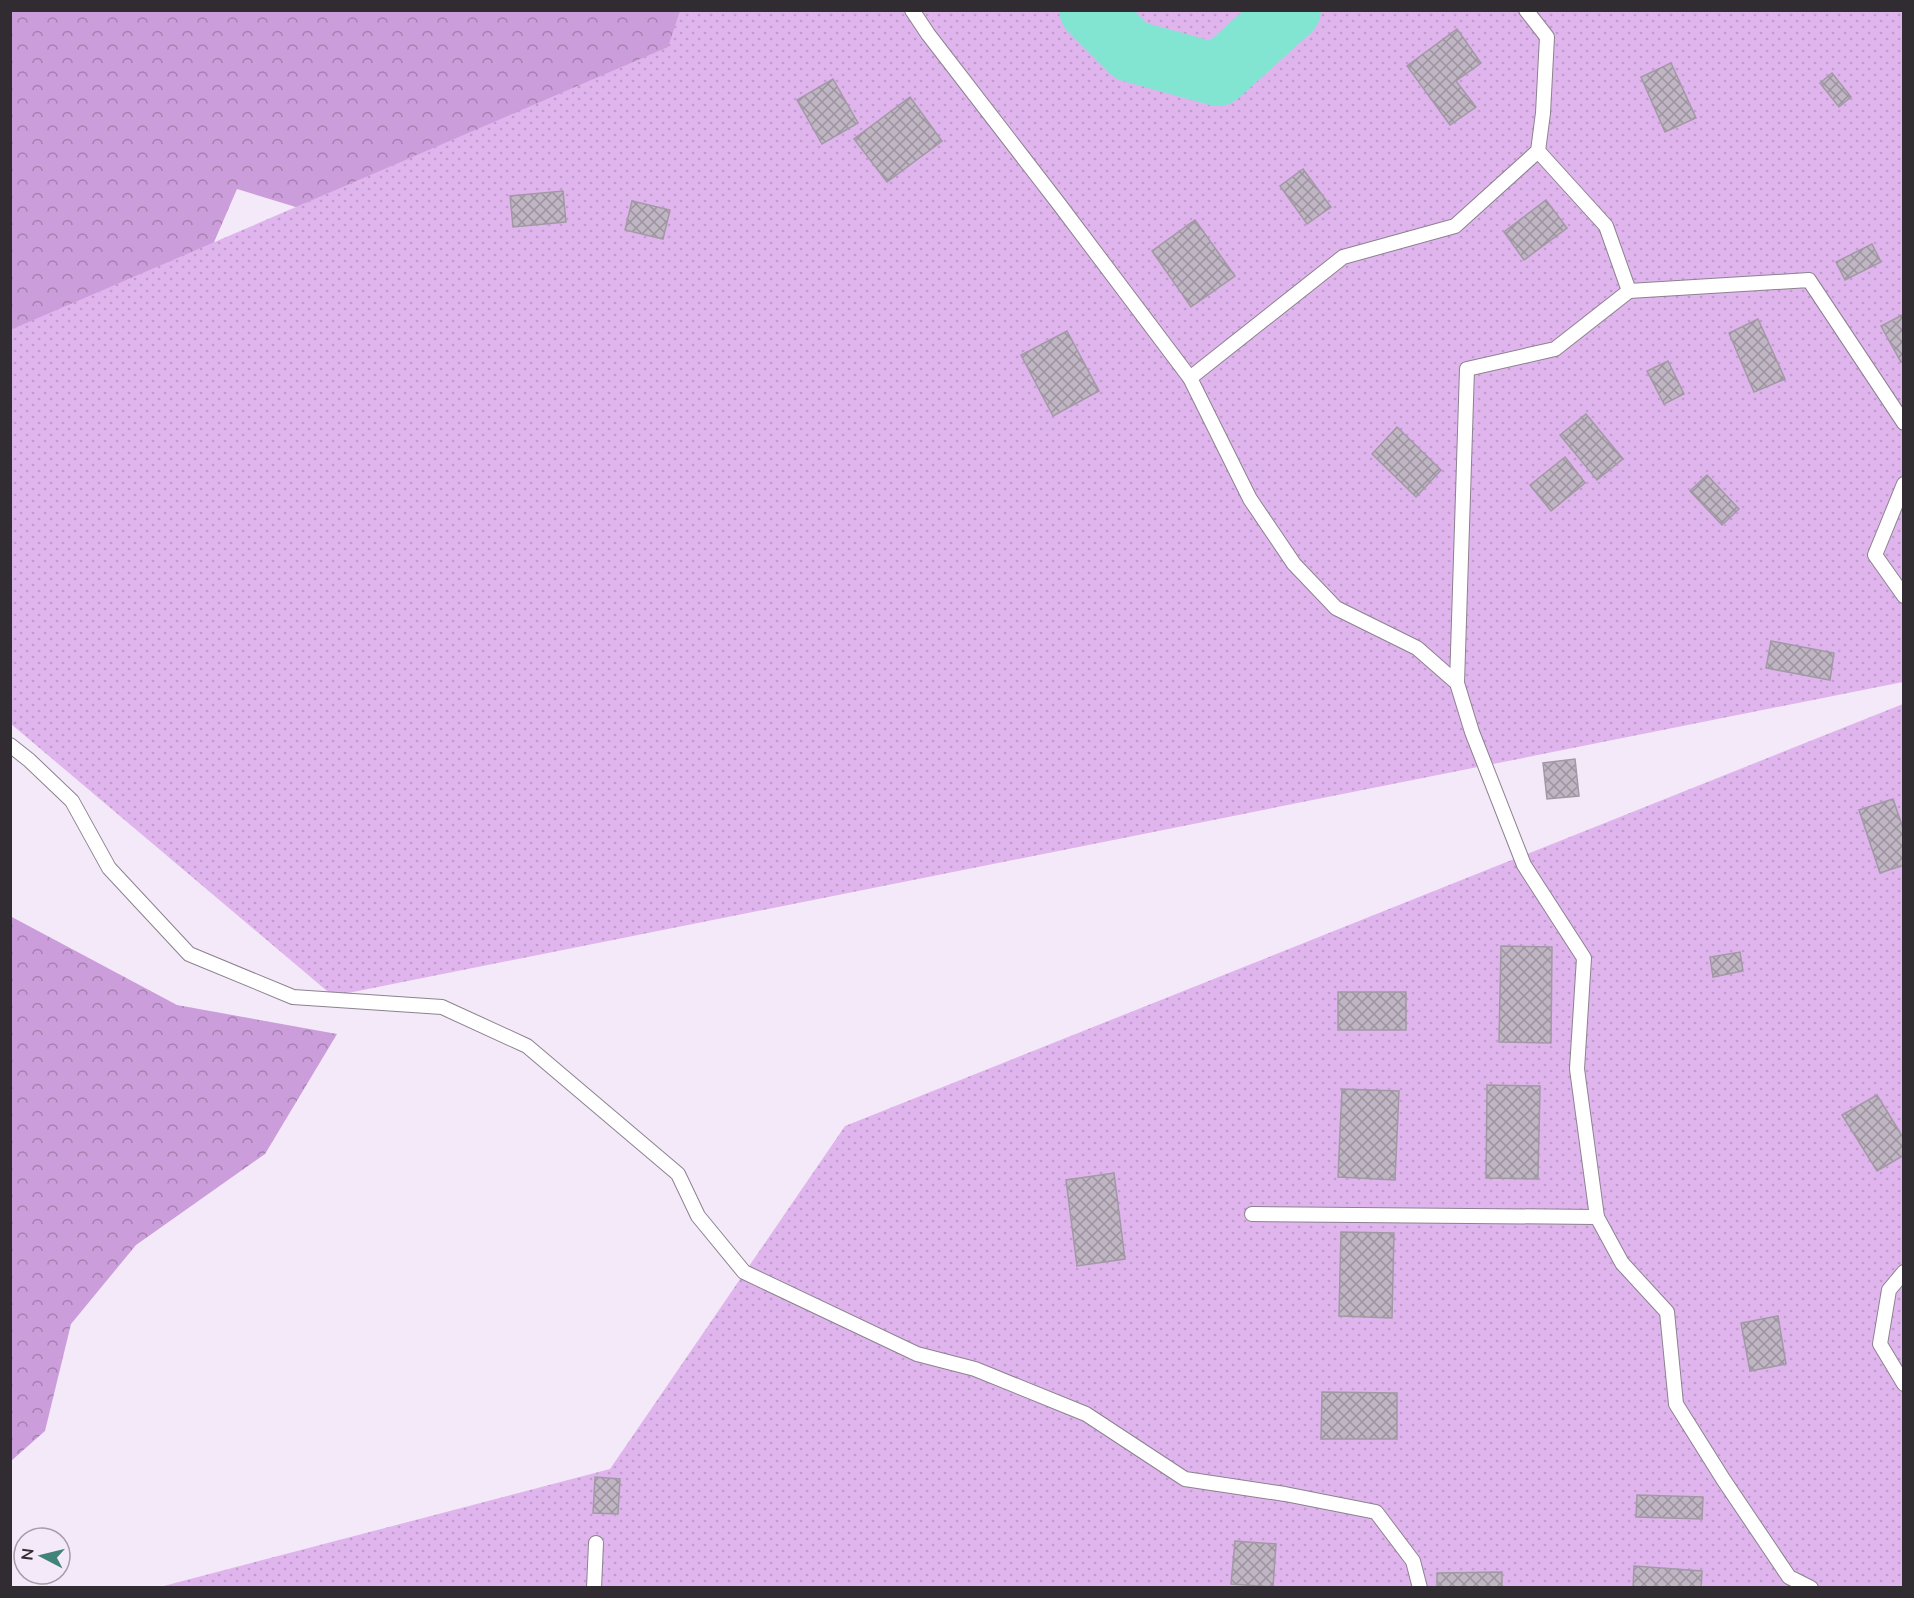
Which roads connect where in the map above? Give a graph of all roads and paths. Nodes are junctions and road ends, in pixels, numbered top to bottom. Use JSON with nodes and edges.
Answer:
{"nodes":[{"id":1,"x":912,"y":10,"type":"edge"},
{"id":2,"x":1526,"y":10,"type":"edge"},
{"id":3,"x":1538,"y":151,"type":"junction"},
{"id":4,"x":1629,"y":291,"type":"junction"},
{"id":5,"x":1190,"y":378,"type":"junction"},
{"id":6,"x":1904,"y":423,"type":"edge"},
{"id":7,"x":1904,"y":484,"type":"edge"},
{"id":8,"x":1904,"y":596,"type":"edge"},
{"id":9,"x":1457,"y":683,"type":"junction"},
{"id":10,"x":10,"y":745,"type":"edge"},
{"id":11,"x":1252,"y":1214,"type":"dead end"},
{"id":12,"x":1597,"y":1217,"type":"junction"},
{"id":13,"x":1904,"y":1272,"type":"edge"},
{"id":14,"x":1904,"y":1384,"type":"edge"},
{"id":15,"x":597,"y":1543,"type":"dead end"},
{"id":16,"x":1792,"y":1582,"type":"edge"},
{"id":17,"x":594,"y":1587,"type":"edge"},
{"id":18,"x":1420,"y":1587,"type":"edge"},
{"id":19,"x":1811,"y":1587,"type":"edge"}],
"edges":[{"from":1,"to":5,"type":"lane"},
{"from":2,"to":3,"type":"lane"},
{"from":3,"to":4,"type":"lane"},
{"from":3,"to":5,"type":"lane"},
{"from":4,"to":6,"type":"lane"},
{"from":4,"to":9,"type":"lane"},
{"from":5,"to":9,"type":"lane"},
{"from":7,"to":8,"type":"lane"},
{"from":9,"to":12,"type":"lane"},
{"from":10,"to":18,"type":"lane"},
{"from":11,"to":12,"type":"lane"},
{"from":12,"to":16,"type":"lane"},
{"from":13,"to":14,"type":"lane"},
{"from":15,"to":17,"type":"lane"},
{"from":16,"to":19,"type":"lane"}]}
